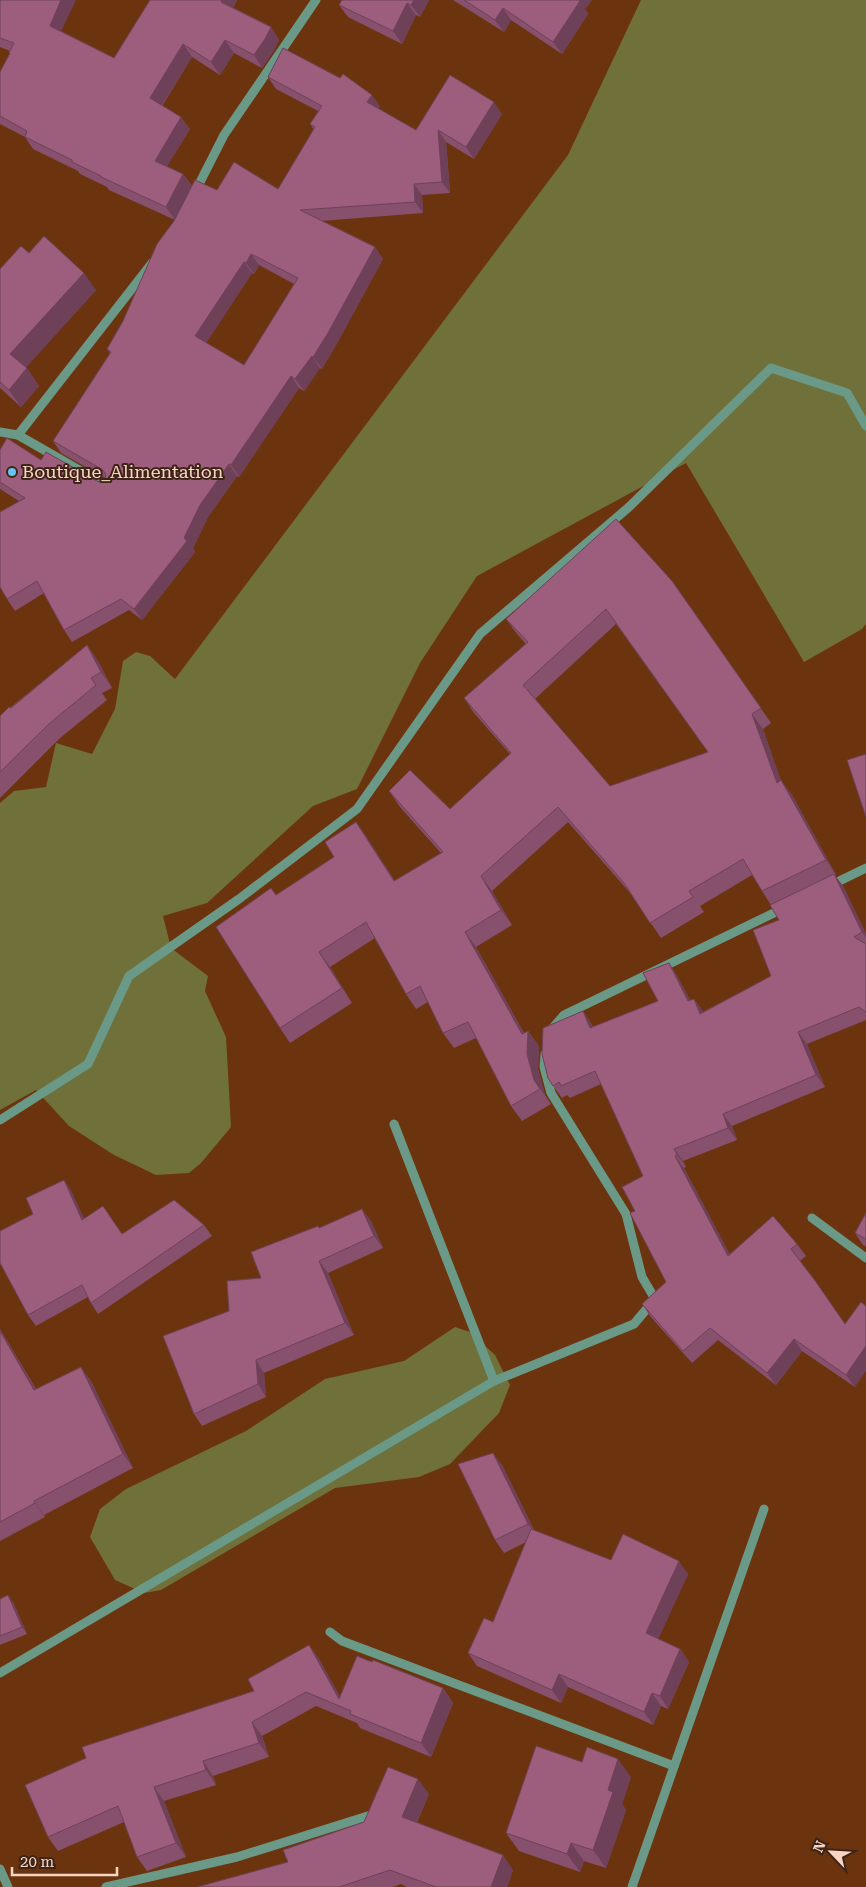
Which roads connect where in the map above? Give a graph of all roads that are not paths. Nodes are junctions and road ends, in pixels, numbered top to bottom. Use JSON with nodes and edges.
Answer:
{"nodes":[{"id":1,"x":316,"y":0,"type":"edge"},
{"id":2,"x":190,"y":204,"type":"edge"},
{"id":3,"x":158,"y":254,"type":"edge"},
{"id":4,"x":866,"y":426,"type":"edge"},
{"id":5,"x":0,"y":432,"type":"edge"},
{"id":6,"x":18,"y":435,"type":"junction"},
{"id":7,"x":108,"y":487,"type":"edge"},
{"id":8,"x":866,"y":868,"type":"edge"},
{"id":9,"x":822,"y":890,"type":"edge"},
{"id":10,"x":795,"y":903,"type":"edge"},
{"id":11,"x":0,"y":1120,"type":"edge"},
{"id":12,"x":394,"y":1124,"type":"dead end"},
{"id":13,"x":812,"y":1218,"type":"dead end"},
{"id":14,"x":866,"y":1258,"type":"edge"},
{"id":15,"x":494,"y":1381,"type":"junction"},
{"id":16,"x":764,"y":1509,"type":"dead end"},
{"id":17,"x":330,"y":1632,"type":"dead end"},
{"id":18,"x":0,"y":1673,"type":"edge"},
{"id":19,"x":674,"y":1766,"type":"junction"},
{"id":20,"x":371,"y":1815,"type":"edge"},
{"id":21,"x":0,"y":1869,"type":"edge"},
{"id":22,"x":8,"y":1887,"type":"edge"},
{"id":23,"x":106,"y":1887,"type":"edge"},
{"id":24,"x":632,"y":1887,"type":"edge"}],
"edges":[{"from":1,"to":2,"type":"street"},
{"from":3,"to":6,"type":"street"},
{"from":4,"to":11,"type":"street"},
{"from":5,"to":6,"type":"street"},
{"from":6,"to":7,"type":"street"},
{"from":8,"to":9,"type":"street"},
{"from":10,"to":15,"type":"street"},
{"from":12,"to":15,"type":"street"},
{"from":13,"to":14,"type":"street"},
{"from":15,"to":18,"type":"street"},
{"from":16,"to":19,"type":"street"},
{"from":17,"to":19,"type":"street"},
{"from":19,"to":24,"type":"street"},
{"from":20,"to":23,"type":"street"},
{"from":21,"to":22,"type":"street"}]}
